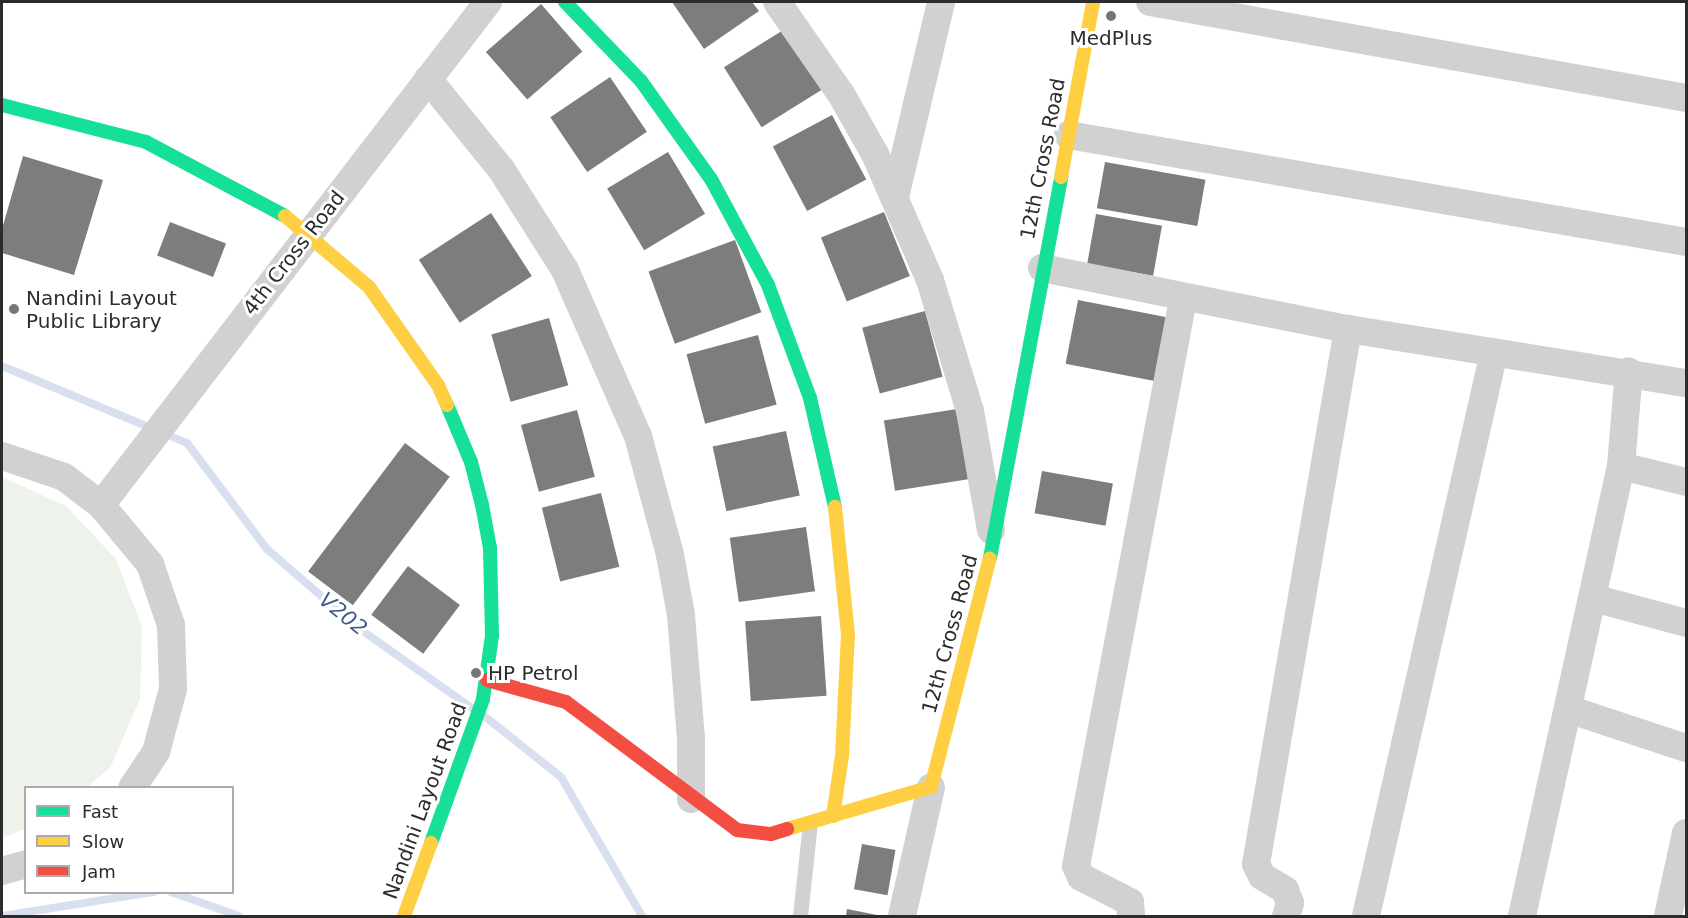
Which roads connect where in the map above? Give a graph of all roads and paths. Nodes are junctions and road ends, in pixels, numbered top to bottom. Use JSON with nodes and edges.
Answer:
{"nodes":[{"id":1,"x":488,"y":2,"type":"edge"},
{"id":2,"x":565,"y":2,"type":"edge"},
{"id":3,"x":777,"y":2,"type":"edge"},
{"id":4,"x":941,"y":2,"type":"edge"},
{"id":5,"x":1093,"y":2,"type":"edge"},
{"id":6,"x":1150,"y":2,"type":"edge"},
{"id":7,"x":428,"y":79,"type":"junction"},
{"id":8,"x":1686,"y":98,"type":"edge"},
{"id":9,"x":2,"y":105,"type":"edge"},
{"id":10,"x":1068,"y":135,"type":"junction"},
{"id":11,"x":896,"y":197,"type":"junction"},
{"id":12,"x":309,"y":233,"type":"junction"},
{"id":13,"x":1686,"y":242,"type":"edge"},
{"id":14,"x":1042,"y":268,"type":"junction"},
{"id":15,"x":1183,"y":299,"type":"junction"},
{"id":16,"x":1348,"y":329,"type":"junction"},
{"id":17,"x":1494,"y":352,"type":"junction"},
{"id":18,"x":1629,"y":371,"type":"junction"},
{"id":19,"x":1686,"y":383,"type":"edge"},
{"id":20,"x":2,"y":456,"type":"edge"},
{"id":21,"x":1621,"y":466,"type":"junction"},
{"id":22,"x":1686,"y":482,"type":"edge"},
{"id":23,"x":101,"y":504,"type":"junction"},
{"id":24,"x":993,"y":546,"type":"junction"},
{"id":25,"x":1593,"y":598,"type":"junction"},
{"id":26,"x":1686,"y":623,"type":"edge"},
{"id":27,"x":487,"y":680,"type":"junction"},
{"id":28,"x":1568,"y":709,"type":"junction"},
{"id":29,"x":1686,"y":748,"type":"edge"},
{"id":30,"x":133,"y":786,"type":"edge"},
{"id":31,"x":931,"y":787,"type":"junction"},
{"id":32,"x":691,"y":799,"type":"junction"},
{"id":33,"x":833,"y":816,"type":"junction"},
{"id":34,"x":810,"y":823,"type":"junction"},
{"id":35,"x":1686,"y":833,"type":"edge"},
{"id":36,"x":24,"y":865,"type":"edge"},
{"id":37,"x":2,"y":871,"type":"edge"},
{"id":38,"x":404,"y":916,"type":"edge"},
{"id":39,"x":800,"y":916,"type":"edge"},
{"id":40,"x":902,"y":916,"type":"edge"},
{"id":41,"x":1131,"y":916,"type":"edge"},
{"id":42,"x":1286,"y":916,"type":"edge"},
{"id":43,"x":1366,"y":916,"type":"edge"},
{"id":44,"x":1522,"y":916,"type":"edge"},
{"id":45,"x":1668,"y":916,"type":"edge"}],
"edges":[{"from":1,"to":7,"type":"street","name":"4th Cross Road"},
{"from":2,"to":33,"type":"main road"},
{"from":3,"to":11,"type":"street"},
{"from":4,"to":11,"type":"street"},
{"from":5,"to":10,"type":"main road","name":"12th Cross Road"},
{"from":6,"to":8,"type":"street"},
{"from":7,"to":12,"type":"street","name":"4th Cross Road"},
{"from":7,"to":32,"type":"street"},
{"from":9,"to":12,"type":"main road"},
{"from":10,"to":13,"type":"street"},
{"from":10,"to":14,"type":"main road","name":"12th Cross Road"},
{"from":11,"to":24,"type":"street"},
{"from":12,"to":23,"type":"street","name":"4th Cross Road"},
{"from":12,"to":27,"type":"main road"},
{"from":14,"to":15,"type":"street"},
{"from":14,"to":24,"type":"main road","name":"12th Cross Road"},
{"from":15,"to":16,"type":"street"},
{"from":15,"to":41,"type":"street"},
{"from":16,"to":17,"type":"street"},
{"from":16,"to":42,"type":"street"},
{"from":17,"to":18,"type":"street"},
{"from":17,"to":43,"type":"street"},
{"from":18,"to":19,"type":"street"},
{"from":18,"to":21,"type":"street"},
{"from":20,"to":23,"type":"street"},
{"from":21,"to":22,"type":"street"},
{"from":21,"to":25,"type":"street"},
{"from":23,"to":30,"type":"street"},
{"from":24,"to":31,"type":"main road","name":"12th Cross Road"},
{"from":25,"to":26,"type":"street"},
{"from":25,"to":28,"type":"street"},
{"from":27,"to":32,"type":"main road"},
{"from":27,"to":38,"type":"main road","name":"Nandini Layout Road"},
{"from":28,"to":29,"type":"street"},
{"from":28,"to":44,"type":"street"},
{"from":31,"to":33,"type":"main road"},
{"from":31,"to":40,"type":"street"},
{"from":32,"to":34,"type":"main road"},
{"from":33,"to":34,"type":"main road"},
{"from":34,"to":39,"type":"lane"},
{"from":35,"to":45,"type":"street"},
{"from":36,"to":37,"type":"street"}]}
